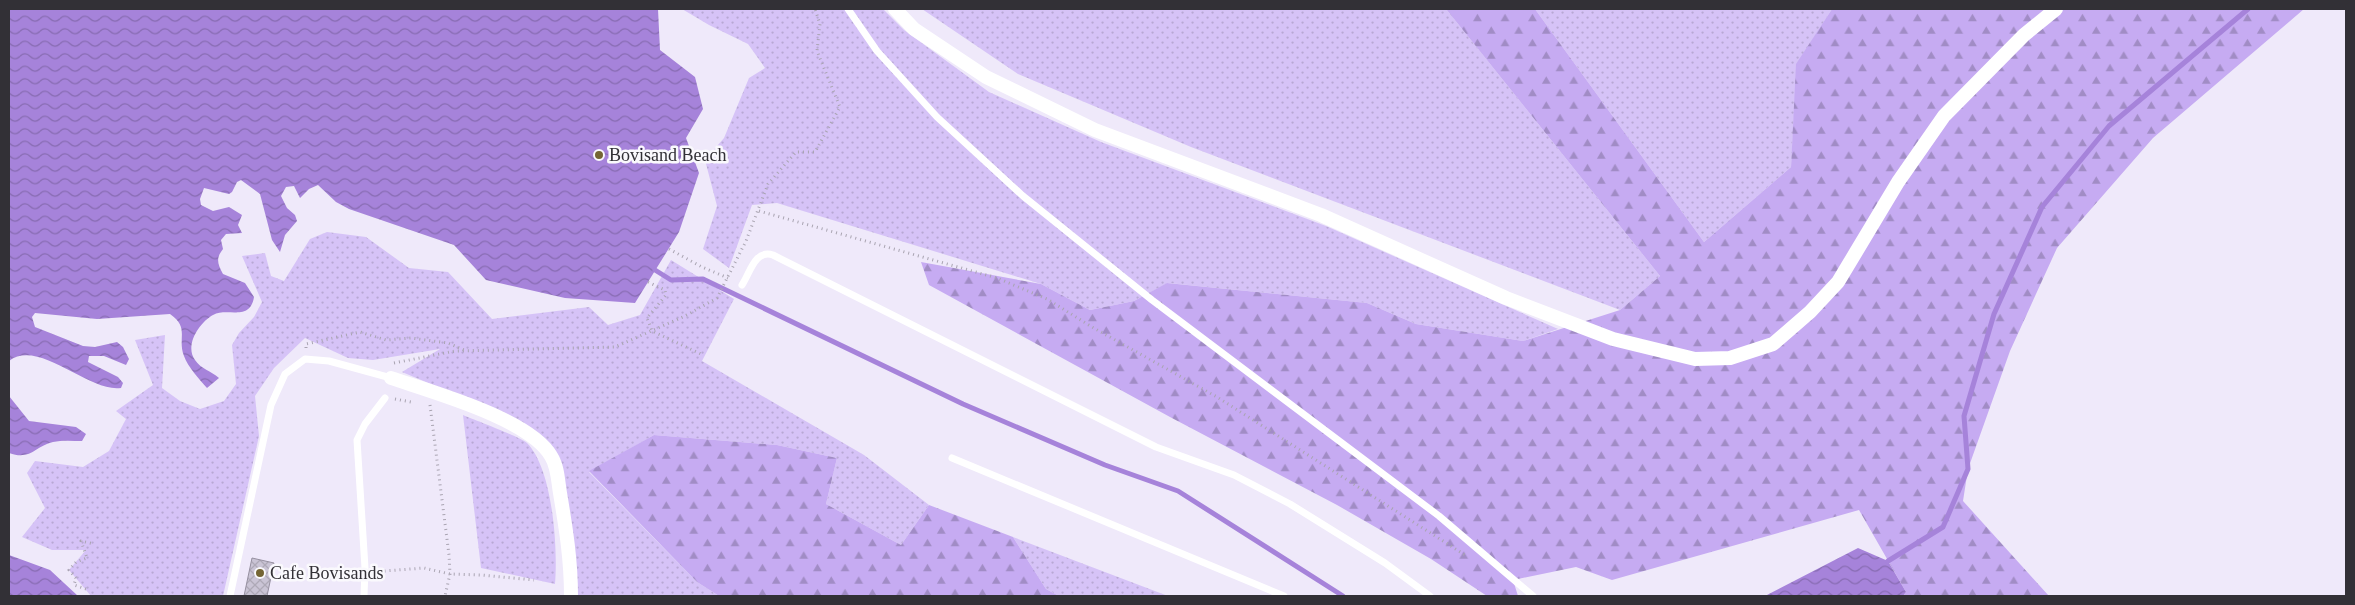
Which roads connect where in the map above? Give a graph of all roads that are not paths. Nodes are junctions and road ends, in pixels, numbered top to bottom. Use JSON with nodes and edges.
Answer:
{"nodes":[{"id":1,"x":848,"y":9,"type":"edge"},
{"id":2,"x":895,"y":9,"type":"edge"},
{"id":3,"x":2056,"y":9,"type":"edge"},
{"id":4,"x":742,"y":285,"type":"dead end"},
{"id":5,"x":391,"y":371,"type":"joint"},
{"id":6,"x":385,"y":398,"type":"road end"},
{"id":7,"x":952,"y":458,"type":"dead end"},
{"id":8,"x":230,"y":596,"type":"edge"},
{"id":9,"x":364,"y":596,"type":"edge"},
{"id":10,"x":571,"y":596,"type":"edge"},
{"id":11,"x":1284,"y":596,"type":"edge"},
{"id":12,"x":1430,"y":596,"type":"edge"},
{"id":13,"x":1533,"y":596,"type":"edge"}],
"edges":[{"from":1,"to":13,"type":"lane"},
{"from":2,"to":3,"type":"street"},
{"from":4,"to":12,"type":"lane"},
{"from":5,"to":8,"type":"lane"},
{"from":5,"to":10,"type":"street"},
{"from":6,"to":9,"type":"lane"},
{"from":7,"to":11,"type":"lane"}]}
